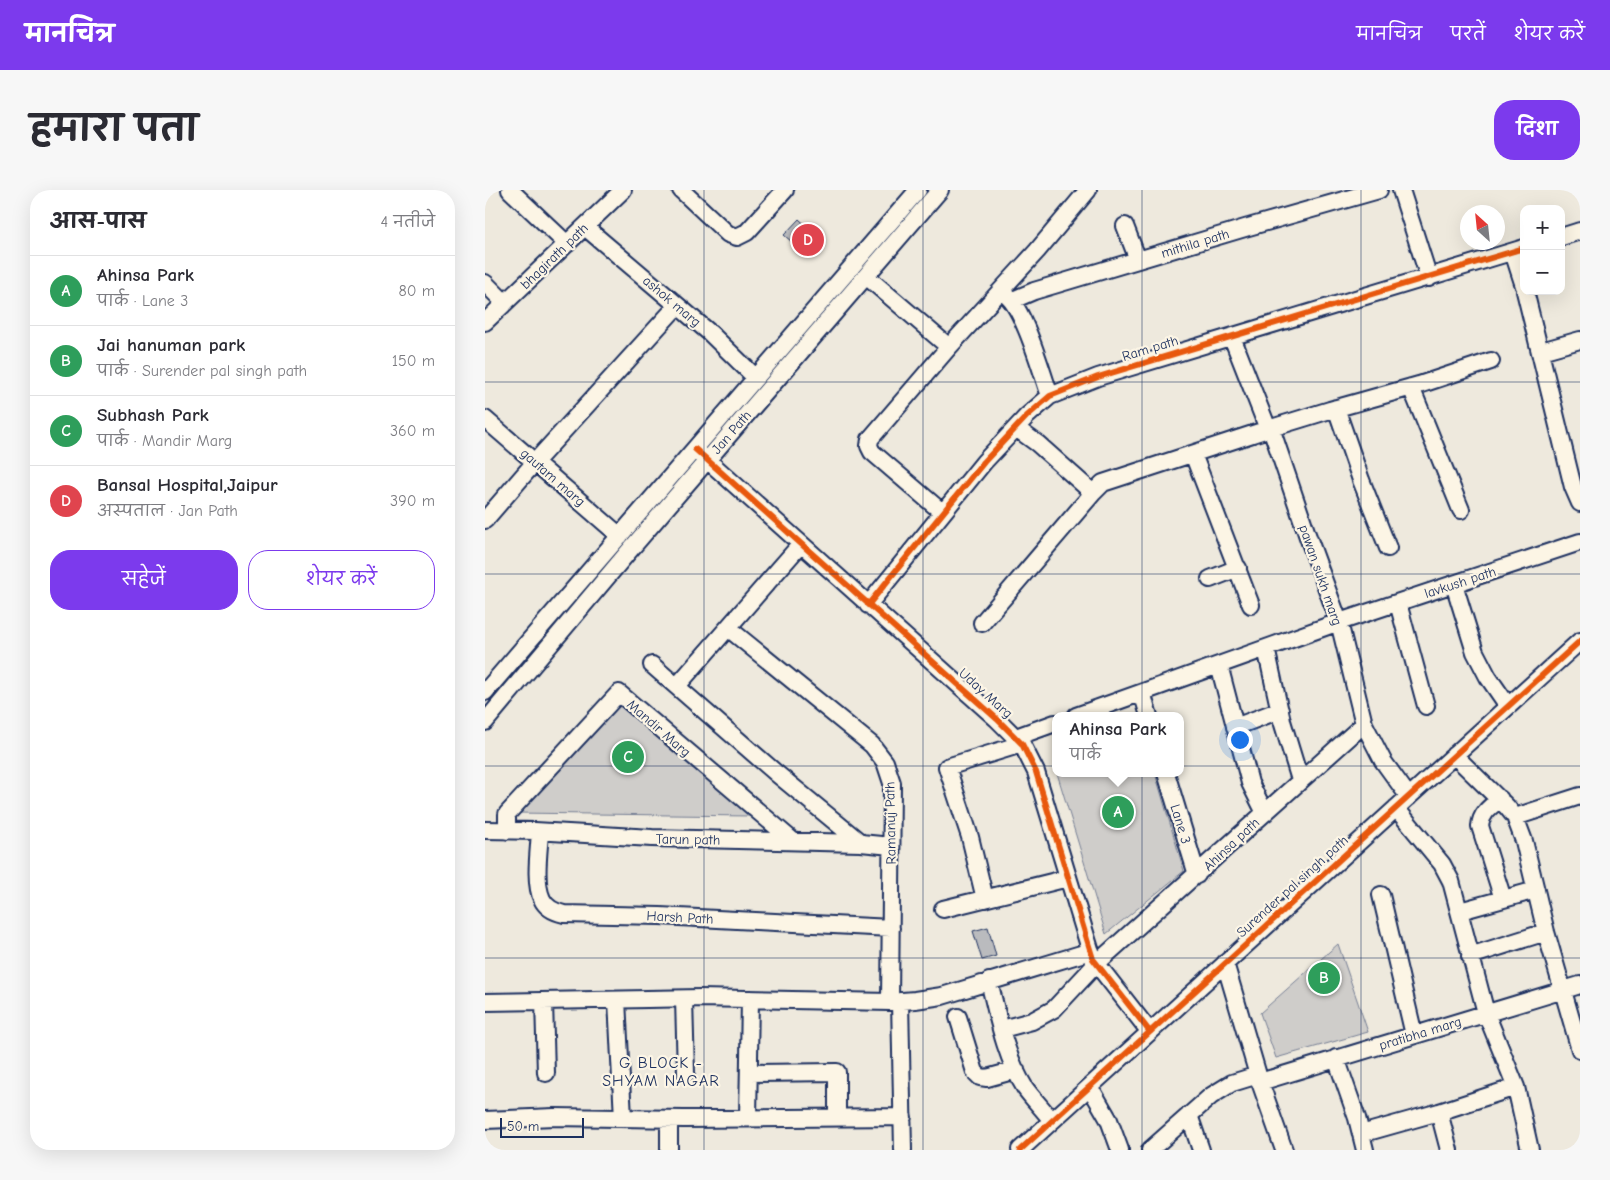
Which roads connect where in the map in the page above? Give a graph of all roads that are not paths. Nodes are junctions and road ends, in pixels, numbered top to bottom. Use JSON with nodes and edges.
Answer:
{"nodes":[{"id":1,"x":510,"y":190,"type":"edge"},
{"id":2,"x":623,"y":190,"type":"edge"},
{"id":3,"x":681,"y":190,"type":"edge"},
{"id":4,"x":785,"y":190,"type":"edge"},
{"id":5,"x":940,"y":190,"type":"edge"},
{"id":6,"x":1088,"y":190,"type":"edge"},
{"id":7,"x":1379,"y":190,"type":"edge"},
{"id":8,"x":1401,"y":190,"type":"edge"},
{"id":9,"x":915,"y":191,"type":"edge"},
{"id":10,"x":1125,"y":226,"type":"dead end"},
{"id":11,"x":585,"y":227,"type":"junction"},
{"id":12,"x":1580,"y":231,"type":"edge"},
{"id":13,"x":1565,"y":236,"type":"edge"},
{"id":14,"x":567,"y":244,"type":"junction"},
{"id":15,"x":1518,"y":250,"type":"edge"},
{"id":16,"x":1139,"y":260,"type":"junction"},
{"id":17,"x":866,"y":276,"type":"junction"},
{"id":18,"x":1429,"y":278,"type":"junction"},
{"id":19,"x":485,"y":284,"type":"edge"},
{"id":20,"x":1007,"y":295,"type":"junction"},
{"id":21,"x":1526,"y":295,"type":"edge"},
{"id":22,"x":505,"y":303,"type":"junction"},
{"id":23,"x":677,"y":306,"type":"junction"},
{"id":24,"x":485,"y":322,"type":"edge"},
{"id":25,"x":1232,"y":337,"type":"junction"},
{"id":26,"x":1580,"y":340,"type":"edge"},
{"id":27,"x":949,"y":346,"type":"junction"},
{"id":28,"x":1541,"y":351,"type":"junction"},
{"id":29,"x":1491,"y":361,"type":"dead end"},
{"id":30,"x":756,"y":378,"type":"junction"},
{"id":31,"x":1411,"y":387,"type":"junction"},
{"id":32,"x":1050,"y":396,"type":"junction"},
{"id":33,"x":1336,"y":408,"type":"junction"},
{"id":34,"x":485,"y":419,"type":"edge"},
{"id":35,"x":1016,"y":428,"type":"junction"},
{"id":36,"x":1270,"y":428,"type":"junction"},
{"id":37,"x":1193,"y":454,"type":"junction"},
{"id":38,"x":701,"y":455,"type":"junction"},
{"id":39,"x":535,"y":462,"type":"junction"},
{"id":40,"x":1093,"y":494,"type":"junction"},
{"id":41,"x":1580,"y":502,"type":"edge"},
{"id":42,"x":1461,"y":510,"type":"dead end"},
{"id":43,"x":941,"y":512,"type":"junction"},
{"id":44,"x":485,"y":520,"type":"edge"},
{"id":45,"x":620,"y":536,"type":"junction"},
{"id":46,"x":1580,"y":542,"type":"edge"},
{"id":47,"x":801,"y":544,"type":"junction"},
{"id":48,"x":1388,"y":548,"type":"dead end"},
{"id":49,"x":1238,"y":568,"type":"junction"},
{"id":50,"x":1210,"y":579,"type":"dead end"},
{"id":51,"x":1454,"y":584,"type":"junction"},
{"id":52,"x":1398,"y":602,"type":"junction"},
{"id":53,"x":868,"y":605,"type":"junction"},
{"id":54,"x":1251,"y":605,"type":"dead end"},
{"id":55,"x":1339,"y":622,"type":"junction"},
{"id":56,"x":981,"y":623,"type":"dead end"},
{"id":57,"x":727,"y":628,"type":"junction"},
{"id":58,"x":1580,"y":641,"type":"edge"},
{"id":59,"x":1266,"y":648,"type":"junction"},
{"id":60,"x":653,"y":665,"type":"dead end"},
{"id":61,"x":1219,"y":665,"type":"junction"},
{"id":62,"x":677,"y":686,"type":"junction"},
{"id":63,"x":485,"y":692,"type":"edge"},
{"id":64,"x":1136,"y":695,"type":"junction"},
{"id":65,"x":1426,"y":706,"type":"dead end"},
{"id":66,"x":1508,"y":706,"type":"junction"},
{"id":67,"x":1280,"y":710,"type":"junction"},
{"id":68,"x":1087,"y":712,"type":"edge"},
{"id":69,"x":1148,"y":712,"type":"edge"},
{"id":70,"x":485,"y":722,"type":"edge"},
{"id":71,"x":1052,"y":724,"type":"edge"},
{"id":72,"x":1364,"y":724,"type":"junction"},
{"id":73,"x":1235,"y":727,"type":"junction"},
{"id":74,"x":1019,"y":740,"type":"junction"},
{"id":75,"x":1454,"y":755,"type":"junction"},
{"id":76,"x":1167,"y":777,"type":"edge"},
{"id":77,"x":1301,"y":780,"type":"junction"},
{"id":78,"x":1580,"y":796,"type":"edge"},
{"id":79,"x":1409,"y":797,"type":"junction"},
{"id":80,"x":1499,"y":799,"type":"junction"},
{"id":81,"x":1396,"y":808,"type":"junction"},
{"id":82,"x":1265,"y":813,"type":"junction"},
{"id":83,"x":1515,"y":817,"type":"junction"},
{"id":84,"x":485,"y":830,"type":"edge"},
{"id":85,"x":507,"y":831,"type":"junction"},
{"id":86,"x":540,"y":832,"type":"junction"},
{"id":87,"x":793,"y":842,"type":"junction"},
{"id":88,"x":861,"y":843,"type":"junction"},
{"id":89,"x":891,"y":846,"type":"junction"},
{"id":90,"x":1197,"y":875,"type":"junction"},
{"id":91,"x":1068,"y":878,"type":"junction"},
{"id":92,"x":1536,"y":890,"type":"junction"},
{"id":93,"x":1381,"y":895,"type":"dead end"},
{"id":94,"x":985,"y":899,"type":"junction"},
{"id":95,"x":1503,"y":899,"type":"junction"},
{"id":96,"x":943,"y":909,"type":"dead end"},
{"id":97,"x":1460,"y":911,"type":"junction"},
{"id":98,"x":891,"y":928,"type":"junction"},
{"id":99,"x":1546,"y":932,"type":"junction"},
{"id":100,"x":1470,"y":956,"type":"junction"},
{"id":101,"x":1094,"y":957,"type":"junction"},
{"id":102,"x":1225,"y":964,"type":"junction"},
{"id":103,"x":989,"y":981,"type":"junction"},
{"id":104,"x":1580,"y":985,"type":"edge"},
{"id":105,"x":1562,"y":990,"type":"junction"},
{"id":106,"x":684,"y":999,"type":"junction"},
{"id":107,"x":750,"y":999,"type":"junction"},
{"id":108,"x":617,"y":1000,"type":"junction"},
{"id":109,"x":544,"y":1001,"type":"junction"},
{"id":110,"x":895,"y":1001,"type":"junction"},
{"id":111,"x":485,"y":1002,"type":"edge"},
{"id":112,"x":1486,"y":1013,"type":"junction"},
{"id":113,"x":958,"y":1017,"type":"dead end"},
{"id":114,"x":1002,"y":1030,"type":"junction"},
{"id":115,"x":1150,"y":1032,"type":"junction"},
{"id":116,"x":1414,"y":1034,"type":"junction"},
{"id":117,"x":1580,"y":1050,"type":"edge"},
{"id":118,"x":1336,"y":1058,"type":"junction"},
{"id":119,"x":1016,"y":1070,"type":"junction"},
{"id":120,"x":546,"y":1073,"type":"dead end"},
{"id":121,"x":749,"y":1073,"type":"junction"},
{"id":122,"x":686,"y":1074,"type":"dead end"},
{"id":123,"x":1259,"y":1078,"type":"junction"},
{"id":124,"x":1090,"y":1087,"type":"junction"},
{"id":125,"x":1516,"y":1087,"type":"junction"},
{"id":126,"x":1439,"y":1112,"type":"junction"},
{"id":127,"x":1189,"y":1115,"type":"junction"},
{"id":128,"x":903,"y":1117,"type":"junction"},
{"id":129,"x":623,"y":1118,"type":"junction"},
{"id":130,"x":748,"y":1118,"type":"junction"},
{"id":131,"x":837,"y":1118,"type":"junction"},
{"id":132,"x":669,"y":1119,"type":"junction"},
{"id":133,"x":485,"y":1120,"type":"edge"},
{"id":134,"x":1053,"y":1121,"type":"junction"},
{"id":135,"x":1363,"y":1142,"type":"edge"},
{"id":136,"x":1035,"y":1145,"type":"edge"},
{"id":137,"x":669,"y":1150,"type":"edge"},
{"id":138,"x":903,"y":1150,"type":"edge"},
{"id":139,"x":1020,"y":1150,"type":"edge"},
{"id":140,"x":1120,"y":1150,"type":"edge"},
{"id":141,"x":1150,"y":1150,"type":"edge"},
{"id":142,"x":1201,"y":1150,"type":"edge"},
{"id":143,"x":1284,"y":1150,"type":"edge"},
{"id":144,"x":1449,"y":1150,"type":"edge"},
{"id":145,"x":1530,"y":1150,"type":"edge"}],
"edges":[{"from":1,"to":14,"type":"street"},
{"from":2,"to":11,"type":"street","name":"bhagirath path"},
{"from":3,"to":4,"type":"street"},
{"from":5,"to":17,"type":"street","name":"Jan Path"},
{"from":6,"to":20,"type":"street"},
{"from":7,"to":16,"type":"street","name":"mithila path"},
{"from":8,"to":18,"type":"street"},
{"from":9,"to":30,"type":"street","name":"Jan Path"},
{"from":10,"to":16,"type":"street"},
{"from":11,"to":14,"type":"street","name":"bhagirath path"},
{"from":11,"to":23,"type":"street","name":"ashok marg"},
{"from":12,"to":13,"type":"street"},
{"from":14,"to":22,"type":"street","name":"bhagirath path"},
{"from":15,"to":18,"type":"street","name":"Ram path"},
{"from":16,"to":20,"type":"street","name":"mithila path"},
{"from":17,"to":27,"type":"street"},
{"from":17,"to":38,"type":"street","name":"Jan Path"},
{"from":18,"to":25,"type":"street","name":"Ram path"},
{"from":19,"to":22,"type":"street"},
{"from":20,"to":27,"type":"street"},
{"from":20,"to":32,"type":"street"},
{"from":21,"to":28,"type":"street"},
{"from":22,"to":24,"type":"street","name":"bhagirath path"},
{"from":23,"to":30,"type":"street","name":"ashok marg"},
{"from":23,"to":39,"type":"street"},
{"from":25,"to":32,"type":"street","name":"Ram path"},
{"from":25,"to":36,"type":"street","name":"pawan sukh marg"},
{"from":26,"to":28,"type":"street"},
{"from":27,"to":43,"type":"street"},
{"from":28,"to":41,"type":"street"},
{"from":29,"to":31,"type":"street"},
{"from":30,"to":38,"type":"street","name":"Jan Path"},
{"from":31,"to":33,"type":"street"},
{"from":31,"to":42,"type":"street"},
{"from":32,"to":35,"type":"street","name":"Ram path"},
{"from":33,"to":36,"type":"street"},
{"from":33,"to":48,"type":"street"},
{"from":34,"to":39,"type":"street","name":"gautam marg"},
{"from":35,"to":40,"type":"street"},
{"from":35,"to":43,"type":"street","name":"Ram path"},
{"from":36,"to":37,"type":"street"},
{"from":36,"to":55,"type":"street","name":"pawan sukh marg"},
{"from":37,"to":40,"type":"street"},
{"from":37,"to":49,"type":"street"},
{"from":38,"to":45,"type":"street","name":"Jan Path"},
{"from":38,"to":47,"type":"street","name":"Uday Marg"},
{"from":38,"to":70,"type":"street","name":"Jan Path"},
{"from":39,"to":44,"type":"street"},
{"from":39,"to":45,"type":"street","name":"gautam marg"},
{"from":40,"to":56,"type":"street"},
{"from":43,"to":53,"type":"street","name":"Ram path"},
{"from":45,"to":63,"type":"street","name":"Jan Path"},
{"from":46,"to":51,"type":"street","name":"lavkush path"},
{"from":47,"to":53,"type":"street","name":"Uday Marg"},
{"from":47,"to":57,"type":"street"},
{"from":49,"to":50,"type":"street"},
{"from":49,"to":54,"type":"street"},
{"from":51,"to":52,"type":"street","name":"lavkush path"},
{"from":51,"to":66,"type":"street"},
{"from":52,"to":55,"type":"street","name":"lavkush path"},
{"from":52,"to":65,"type":"street"},
{"from":53,"to":74,"type":"street","name":"Uday Marg"},
{"from":55,"to":59,"type":"street","name":"lavkush path"},
{"from":55,"to":72,"type":"street","name":"pawan sukh marg"},
{"from":57,"to":62,"type":"street"},
{"from":57,"to":89,"type":"street","name":"Ramanuj Path"},
{"from":58,"to":66,"type":"street","name":"Surender pal singh path"},
{"from":59,"to":61,"type":"street","name":"lavkush path"},
{"from":59,"to":67,"type":"street"},
{"from":60,"to":62,"type":"street"},
{"from":61,"to":64,"type":"street","name":"lavkush path"},
{"from":61,"to":73,"type":"street"},
{"from":62,"to":88,"type":"street"},
{"from":64,"to":68,"type":"street","name":"lavkush path"},
{"from":64,"to":69,"type":"street"},
{"from":66,"to":75,"type":"street","name":"Surender pal singh path"},
{"from":67,"to":73,"type":"street"},
{"from":67,"to":77,"type":"street"},
{"from":71,"to":74,"type":"street"},
{"from":72,"to":77,"type":"street","name":"Ahinsa path"},
{"from":72,"to":79,"type":"street","name":"pawan sukh marg"},
{"from":73,"to":82,"type":"street"},
{"from":74,"to":91,"type":"street","name":"Uday Marg"},
{"from":74,"to":94,"type":"street"},
{"from":75,"to":79,"type":"street","name":"Surender pal singh path"},
{"from":75,"to":80,"type":"street"},
{"from":76,"to":90,"type":"street","name":"Lane 3"},
{"from":77,"to":82,"type":"street","name":"Ahinsa path"},
{"from":78,"to":83,"type":"street"},
{"from":79,"to":81,"type":"street","name":"Surender pal singh path"},
{"from":80,"to":83,"type":"street"},
{"from":80,"to":95,"type":"street"},
{"from":81,"to":97,"type":"street"},
{"from":81,"to":102,"type":"street","name":"Surender pal singh path"},
{"from":82,"to":90,"type":"street","name":"Ahinsa path"},
{"from":83,"to":92,"type":"street"},
{"from":84,"to":85,"type":"street","name":"Tarun path"},
{"from":85,"to":86,"type":"street","name":"Tarun path"},
{"from":85,"to":87,"type":"street","name":"Mandir Marg"},
{"from":86,"to":87,"type":"street","name":"Tarun path"},
{"from":86,"to":98,"type":"street","name":"Harsh Path"},
{"from":87,"to":88,"type":"street","name":"Tarun path"},
{"from":88,"to":89,"type":"street","name":"Tarun path"},
{"from":89,"to":98,"type":"street","name":"Ramanuj Path"},
{"from":90,"to":101,"type":"street","name":"Ahinsa path"},
{"from":91,"to":94,"type":"street"},
{"from":91,"to":101,"type":"street","name":"Uday Marg"},
{"from":92,"to":95,"type":"street"},
{"from":92,"to":99,"type":"street"},
{"from":93,"to":116,"type":"street"},
{"from":94,"to":96,"type":"street"},
{"from":95,"to":97,"type":"street"},
{"from":97,"to":100,"type":"street"},
{"from":98,"to":110,"type":"street","name":"Ramanuj Path"},
{"from":99,"to":100,"type":"street"},
{"from":99,"to":105,"type":"street"},
{"from":100,"to":112,"type":"street"},
{"from":101,"to":103,"type":"street"},
{"from":101,"to":114,"type":"street","name":"Ahinsa path"},
{"from":101,"to":115,"type":"street","name":"Uday Marg"},
{"from":102,"to":115,"type":"street","name":"Surender pal singh path"},
{"from":102,"to":123,"type":"street"},
{"from":103,"to":110,"type":"street"},
{"from":103,"to":114,"type":"street"},
{"from":104,"to":105,"type":"street","name":"pratibha marg"},
{"from":105,"to":112,"type":"street","name":"pratibha marg"},
{"from":105,"to":117,"type":"street"},
{"from":106,"to":107,"type":"street"},
{"from":106,"to":108,"type":"street"},
{"from":106,"to":122,"type":"street"},
{"from":107,"to":110,"type":"street"},
{"from":107,"to":121,"type":"street"},
{"from":108,"to":109,"type":"street"},
{"from":108,"to":129,"type":"street"},
{"from":109,"to":111,"type":"street"},
{"from":109,"to":120,"type":"street"},
{"from":110,"to":128,"type":"street","name":"Ramanuj Path"},
{"from":112,"to":116,"type":"street","name":"pratibha marg"},
{"from":112,"to":125,"type":"street"},
{"from":113,"to":119,"type":"street"},
{"from":114,"to":119,"type":"street"},
{"from":115,"to":124,"type":"street","name":"Surender pal singh path"},
{"from":116,"to":118,"type":"street","name":"pratibha marg"},
{"from":118,"to":123,"type":"street","name":"pratibha marg"},
{"from":118,"to":135,"type":"street"},
{"from":119,"to":134,"type":"street"},
{"from":121,"to":130,"type":"street"},
{"from":121,"to":131,"type":"street"},
{"from":123,"to":127,"type":"street","name":"pratibha marg"},
{"from":123,"to":143,"type":"street"},
{"from":124,"to":134,"type":"street","name":"Surender pal singh path"},
{"from":124,"to":140,"type":"street"},
{"from":125,"to":126,"type":"street"},
{"from":125,"to":145,"type":"street"},
{"from":126,"to":135,"type":"street"},
{"from":126,"to":144,"type":"street"},
{"from":127,"to":141,"type":"street","name":"pratibha marg"},
{"from":127,"to":142,"type":"street"},
{"from":128,"to":131,"type":"street"},
{"from":128,"to":138,"type":"street","name":"Ramanuj Path"},
{"from":129,"to":132,"type":"street"},
{"from":129,"to":133,"type":"street"},
{"from":130,"to":131,"type":"street"},
{"from":130,"to":132,"type":"street"},
{"from":132,"to":137,"type":"street"},
{"from":134,"to":136,"type":"street","name":"Surender pal singh path"},
{"from":136,"to":139,"type":"street","name":"Surender pal singh path"}]}
